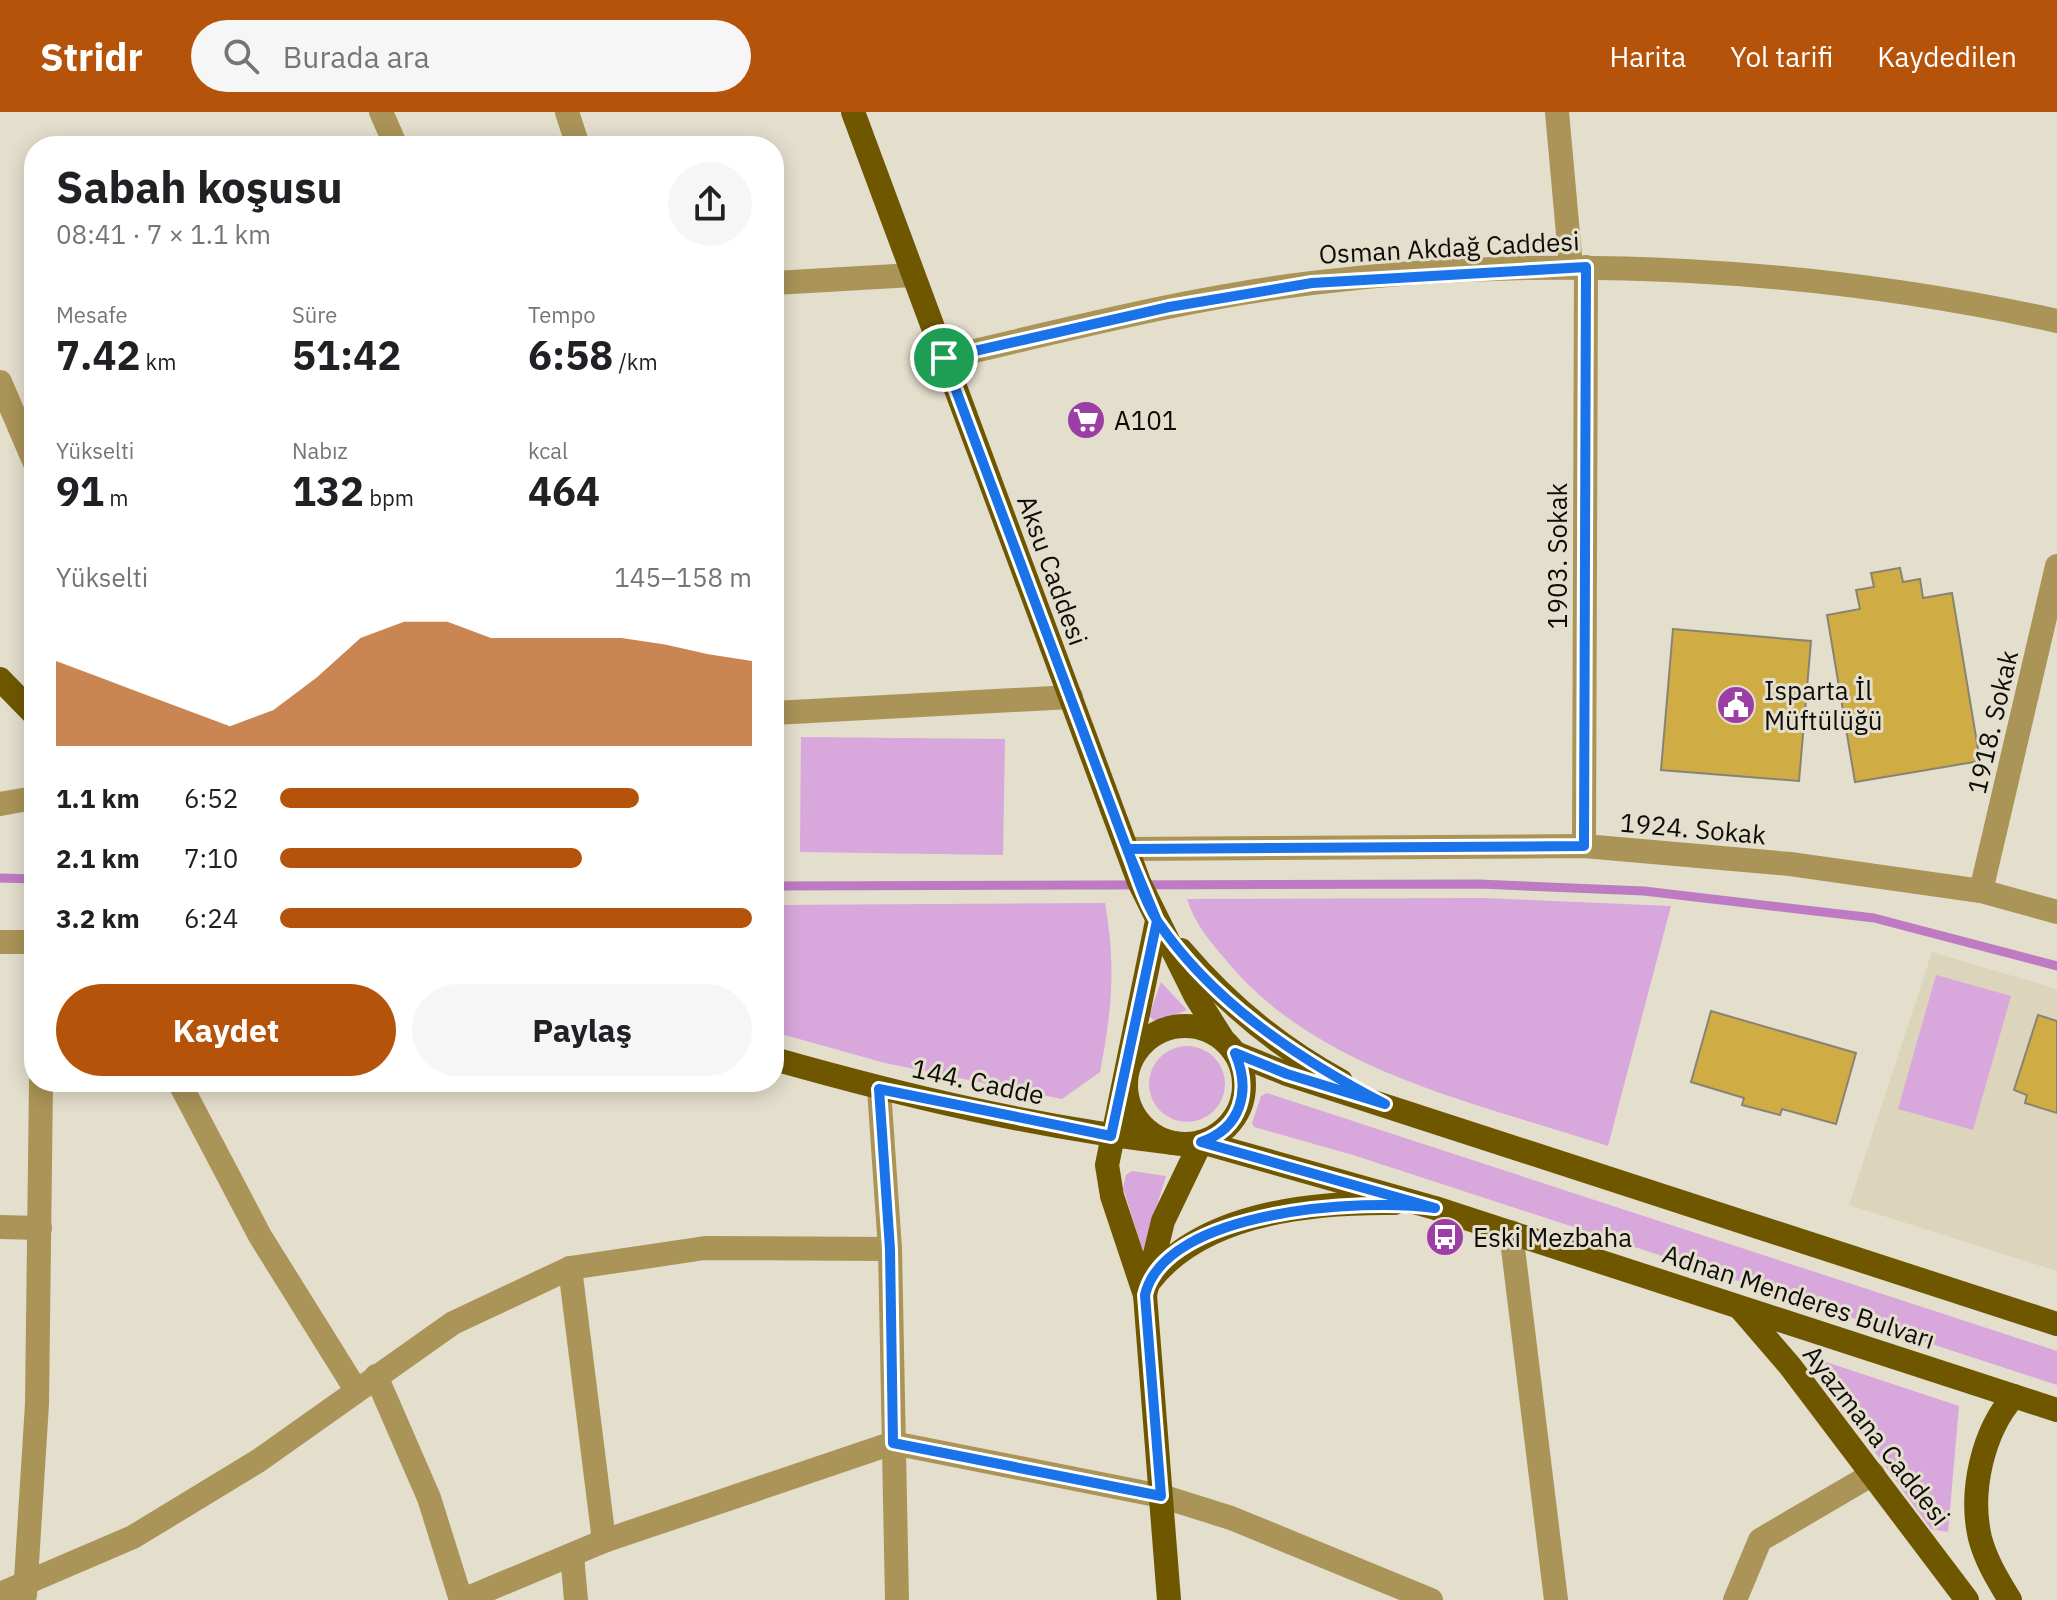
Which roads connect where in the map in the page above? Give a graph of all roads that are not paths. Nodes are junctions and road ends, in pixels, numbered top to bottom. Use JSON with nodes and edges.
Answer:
{"nodes":[{"id":1,"x":381,"y":112,"type":"edge"},
{"id":2,"x":567,"y":112,"type":"edge"},
{"id":3,"x":853,"y":112,"type":"edge"},
{"id":4,"x":1557,"y":112,"type":"edge"},
{"id":5,"x":392,"y":136,"type":"edge"},
{"id":6,"x":575,"y":136,"type":"edge"},
{"id":7,"x":1578,"y":267,"type":"junction"},
{"id":8,"x":913,"y":275,"type":"junction"},
{"id":9,"x":784,"y":282,"type":"edge"},
{"id":10,"x":2057,"y":321,"type":"edge"},
{"id":11,"x":944,"y":358,"type":"junction"},
{"id":12,"x":0,"y":382,"type":"edge"},
{"id":13,"x":23,"y":403,"type":"edge"},
{"id":14,"x":2057,"y":566,"type":"edge"},
{"id":15,"x":0,"y":679,"type":"edge"},
{"id":16,"x":1071,"y":697,"type":"junction"},
{"id":17,"x":24,"y":704,"type":"edge"},
{"id":18,"x":784,"y":712,"type":"edge"},
{"id":19,"x":24,"y":800,"type":"edge"},
{"id":20,"x":0,"y":804,"type":"edge"},
{"id":21,"x":1584,"y":846,"type":"junction"},
{"id":22,"x":1127,"y":849,"type":"junction"},
{"id":23,"x":1981,"y":891,"type":"junction"},
{"id":24,"x":2057,"y":912,"type":"edge"},
{"id":25,"x":1157,"y":921,"type":"junction"},
{"id":26,"x":0,"y":942,"type":"edge"},
{"id":27,"x":24,"y":942,"type":"edge"},
{"id":28,"x":1228,"y":1045,"type":"junction"},
{"id":29,"x":784,"y":1062,"type":"edge"},
{"id":30,"x":1127,"y":1071,"type":"junction"},
{"id":31,"x":879,"y":1089,"type":"junction"},
{"id":32,"x":41,"y":1092,"type":"edge"},
{"id":33,"x":184,"y":1092,"type":"edge"},
{"id":34,"x":1385,"y":1104,"type":"junction"},
{"id":35,"x":1111,"y":1136,"type":"junction"},
{"id":36,"x":1201,"y":1142,"type":"junction"},
{"id":37,"x":1174,"y":1143,"type":"junction"},
{"id":38,"x":1435,"y":1208,"type":"junction"},
{"id":39,"x":0,"y":1227,"type":"edge"},
{"id":40,"x":40,"y":1228,"type":"junction"},
{"id":41,"x":1511,"y":1232,"type":"junction"},
{"id":42,"x":890,"y":1249,"type":"junction"},
{"id":43,"x":570,"y":1268,"type":"junction"},
{"id":44,"x":1146,"y":1290,"type":"junction"},
{"id":45,"x":1738,"y":1306,"type":"junction"},
{"id":46,"x":2057,"y":1324,"type":"edge"},
{"id":47,"x":366,"y":1383,"type":"junction"},
{"id":48,"x":2014,"y":1396,"type":"junction"},
{"id":49,"x":2057,"y":1410,"type":"edge"},
{"id":50,"x":893,"y":1443,"type":"junction"},
{"id":51,"x":1873,"y":1474,"type":"junction"},
{"id":52,"x":1161,"y":1496,"type":"junction"},
{"id":53,"x":604,"y":1541,"type":"junction"},
{"id":54,"x":572,"y":1555,"type":"junction"},
{"id":55,"x":25,"y":1591,"type":"edge"},
{"id":56,"x":0,"y":1594,"type":"edge"},
{"id":57,"x":462,"y":1600,"type":"edge"},
{"id":58,"x":576,"y":1600,"type":"edge"},
{"id":59,"x":897,"y":1600,"type":"edge"},
{"id":60,"x":1169,"y":1600,"type":"edge"},
{"id":61,"x":1431,"y":1600,"type":"edge"},
{"id":62,"x":1556,"y":1600,"type":"edge"},
{"id":63,"x":1735,"y":1600,"type":"edge"},
{"id":64,"x":1967,"y":1600,"type":"edge"},
{"id":65,"x":2010,"y":1600,"type":"edge"}],
"edges":[{"from":1,"to":5,"type":"street"},
{"from":2,"to":6,"type":"street"},
{"from":3,"to":8,"type":"main road","name":"Aksu Caddesi"},
{"from":4,"to":7,"type":"street","name":"1903. Sokak"},
{"from":7,"to":10,"type":"street","name":"Osman Akdağ Caddesi"},
{"from":7,"to":11,"type":"street","name":"Osman Akdağ Caddesi"},
{"from":7,"to":21,"type":"street","name":"1903. Sokak"},
{"from":8,"to":9,"type":"street"},
{"from":8,"to":11,"type":"main road","name":"Aksu Caddesi"},
{"from":11,"to":16,"type":"main road","name":"Aksu Caddesi"},
{"from":12,"to":13,"type":"street"},
{"from":14,"to":23,"type":"street","name":"1918. Sokak"},
{"from":15,"to":17,"type":"main road"},
{"from":16,"to":18,"type":"street"},
{"from":16,"to":22,"type":"main road","name":"Aksu Caddesi"},
{"from":19,"to":20,"type":"street"},
{"from":21,"to":22,"type":"street","name":"1924. Sokak"},
{"from":21,"to":23,"type":"street","name":"1924. Sokak"},
{"from":22,"to":25,"type":"main road","name":"Aksu Caddesi"},
{"from":23,"to":24,"type":"street","name":"1924. Sokak"},
{"from":25,"to":28,"type":"main road","name":"Aksu Caddesi"},
{"from":25,"to":30,"type":"main road"},
{"from":25,"to":34,"type":"main road"},
{"from":26,"to":27,"type":"street"},
{"from":28,"to":30,"type":"main road"},
{"from":28,"to":34,"type":"main road","name":"Adnan Menderes Bulvarı"},
{"from":28,"to":36,"type":"main road"},
{"from":29,"to":31,"type":"main road","name":"144. Cadde"},
{"from":30,"to":35,"type":"main road"},
{"from":30,"to":37,"type":"main road"},
{"from":31,"to":35,"type":"main road","name":"144. Cadde"},
{"from":31,"to":42,"type":"street"},
{"from":32,"to":40,"type":"street"},
{"from":33,"to":47,"type":"street"},
{"from":34,"to":46,"type":"main road","name":"Adnan Menderes Bulvarı"},
{"from":35,"to":37,"type":"main road","name":"144. Cadde"},
{"from":35,"to":44,"type":"main road"},
{"from":36,"to":37,"type":"main road"},
{"from":36,"to":38,"type":"main road","name":"Adnan Menderes Bulvarı"},
{"from":36,"to":44,"type":"main road"},
{"from":38,"to":41,"type":"main road","name":"Adnan Menderes Bulvarı"},
{"from":38,"to":44,"type":"main road"},
{"from":39,"to":40,"type":"street"},
{"from":40,"to":55,"type":"street"},
{"from":41,"to":45,"type":"main road","name":"Adnan Menderes Bulvarı"},
{"from":41,"to":62,"type":"street"},
{"from":42,"to":43,"type":"street"},
{"from":42,"to":50,"type":"street"},
{"from":43,"to":47,"type":"street"},
{"from":43,"to":53,"type":"street"},
{"from":44,"to":52,"type":"main road"},
{"from":45,"to":48,"type":"main road","name":"Adnan Menderes Bulvarı"},
{"from":45,"to":51,"type":"main road","name":"Ayazmana Caddesi"},
{"from":47,"to":55,"type":"street"},
{"from":47,"to":57,"type":"street"},
{"from":48,"to":49,"type":"main road","name":"Adnan Menderes Bulvarı"},
{"from":48,"to":65,"type":"main road","name":"Ayazmana Caddesi"},
{"from":50,"to":52,"type":"street"},
{"from":50,"to":53,"type":"street"},
{"from":50,"to":59,"type":"street"},
{"from":51,"to":63,"type":"street"},
{"from":51,"to":64,"type":"main road","name":"Ayazmana Caddesi"},
{"from":52,"to":60,"type":"main road"},
{"from":52,"to":61,"type":"street"},
{"from":53,"to":54,"type":"street"},
{"from":54,"to":57,"type":"street"},
{"from":54,"to":58,"type":"street"},
{"from":55,"to":56,"type":"street"}]}
